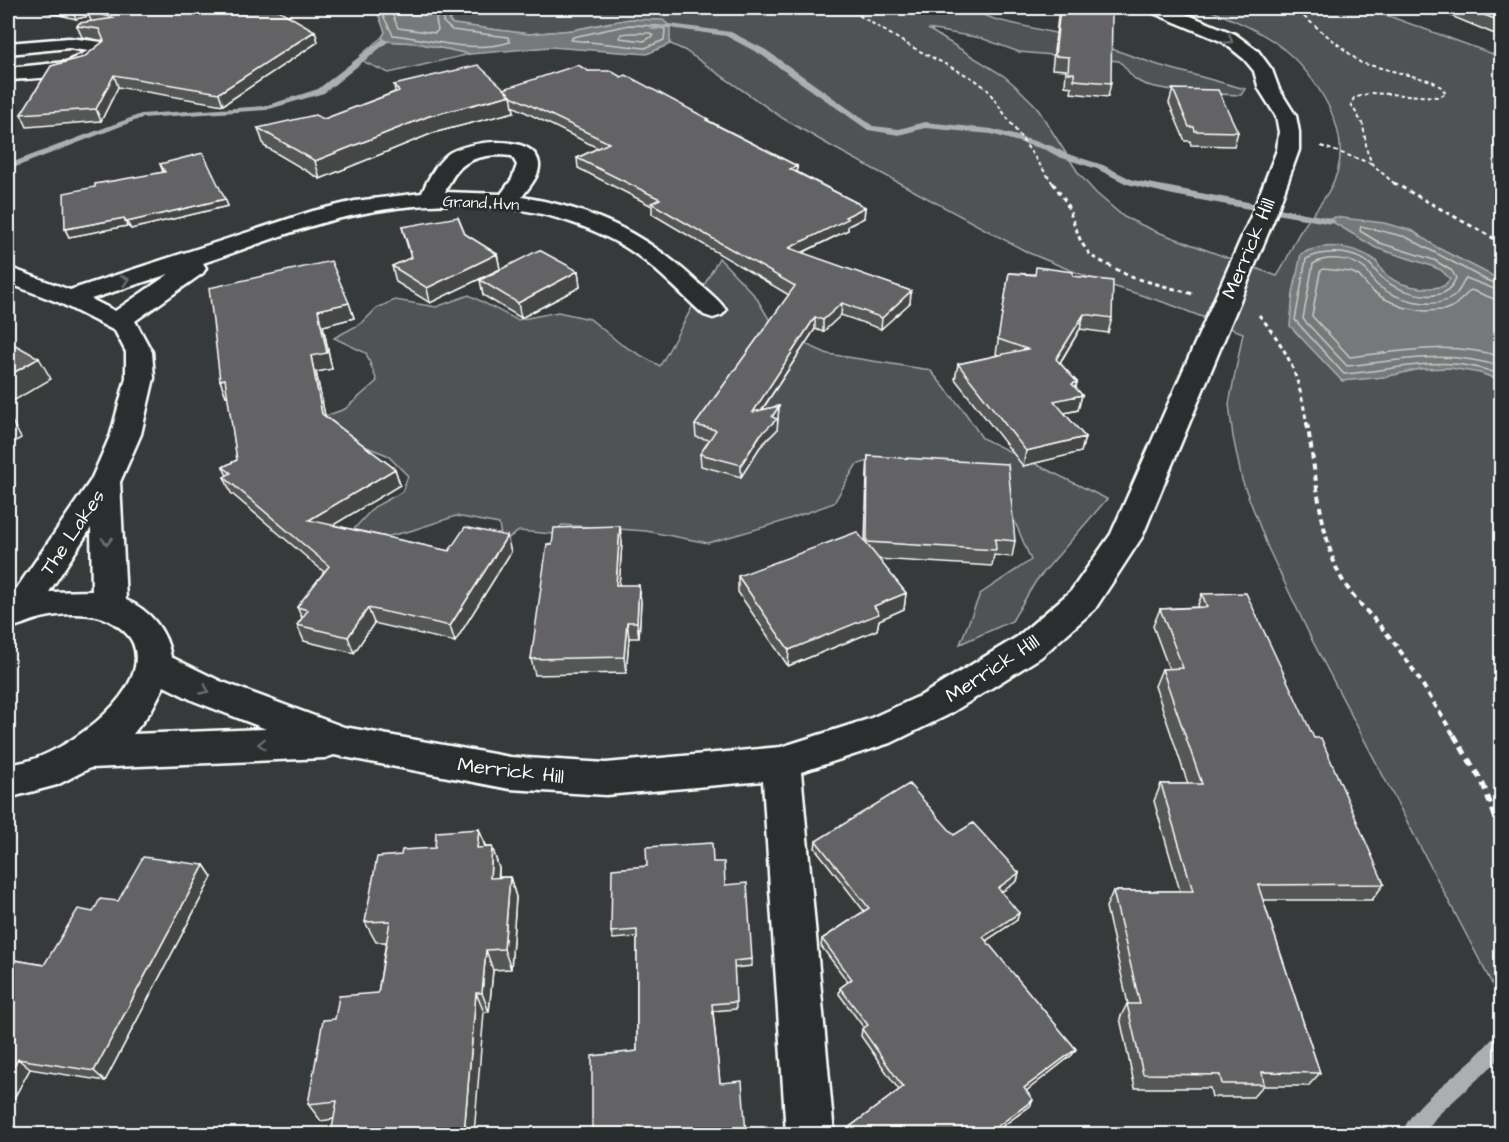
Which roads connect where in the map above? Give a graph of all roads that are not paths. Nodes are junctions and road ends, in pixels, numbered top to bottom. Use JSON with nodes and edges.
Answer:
{"nodes":[{"id":1,"x":1145,"y":8,"type":"edge"},
{"id":2,"x":1157,"y":8,"type":"edge"},
{"id":3,"x":8,"y":48,"type":"edge"},
{"id":4,"x":8,"y":74,"type":"edge"},
{"id":5,"x":1269,"y":89,"type":"junction"},
{"id":6,"x":430,"y":200,"type":"junction"},
{"id":7,"x":507,"y":202,"type":"junction"},
{"id":8,"x":223,"y":249,"type":"junction"},
{"id":9,"x":8,"y":274,"type":"edge"},
{"id":10,"x":69,"y":298,"type":"junction"},
{"id":11,"x":713,"y":310,"type":"dead end"},
{"id":12,"x":117,"y":322,"type":"junction"},
{"id":13,"x":105,"y":482,"type":"junction"},
{"id":14,"x":109,"y":605,"type":"junction"},
{"id":15,"x":13,"y":614,"type":"edge"},
{"id":16,"x":153,"y":663,"type":"junction"},
{"id":17,"x":342,"y":742,"type":"junction"},
{"id":18,"x":85,"y":752,"type":"junction"},
{"id":19,"x":781,"y":763,"type":"junction"},
{"id":20,"x":8,"y":782,"type":"edge"},
{"id":21,"x":810,"y":1134,"type":"edge"}],
"edges":[{"from":1,"to":5,"type":"street","name":"Merrick Hill"},
{"from":2,"to":5,"type":"street","name":"Merrick Hill","one_way":true},
{"from":3,"to":4,"type":"street"},
{"from":5,"to":19,"type":"street","name":"Merrick Hill"},
{"from":6,"to":7,"type":"street","name":"Grand Hvn"},
{"from":6,"to":7,"type":"street"},
{"from":6,"to":8,"type":"street","name":"Grand Hvn"},
{"from":7,"to":11,"type":"street","name":"Grand Hvn"},
{"from":10,"to":8,"type":"street","one_way":true},
{"from":8,"to":12,"type":"street"},
{"from":9,"to":10,"type":"street","name":"The Lakes"},
{"from":10,"to":12,"type":"street","name":"The Lakes"},
{"from":12,"to":13,"type":"street","name":"The Lakes"},
{"from":13,"to":14,"type":"street","name":"The Lakes","one_way":true},
{"from":13,"to":15,"type":"street","name":"The Lakes"},
{"from":14,"to":15,"type":"street"},
{"from":14,"to":16,"type":"street"},
{"from":16,"to":17,"type":"street","name":"Merrick Hill","one_way":true},
{"from":16,"to":18,"type":"street"},
{"from":17,"to":18,"type":"street","name":"Merrick Hill","one_way":true},
{"from":17,"to":19,"type":"street","name":"Merrick Hill"},
{"from":18,"to":20,"type":"street"},
{"from":19,"to":21,"type":"street"}]}
